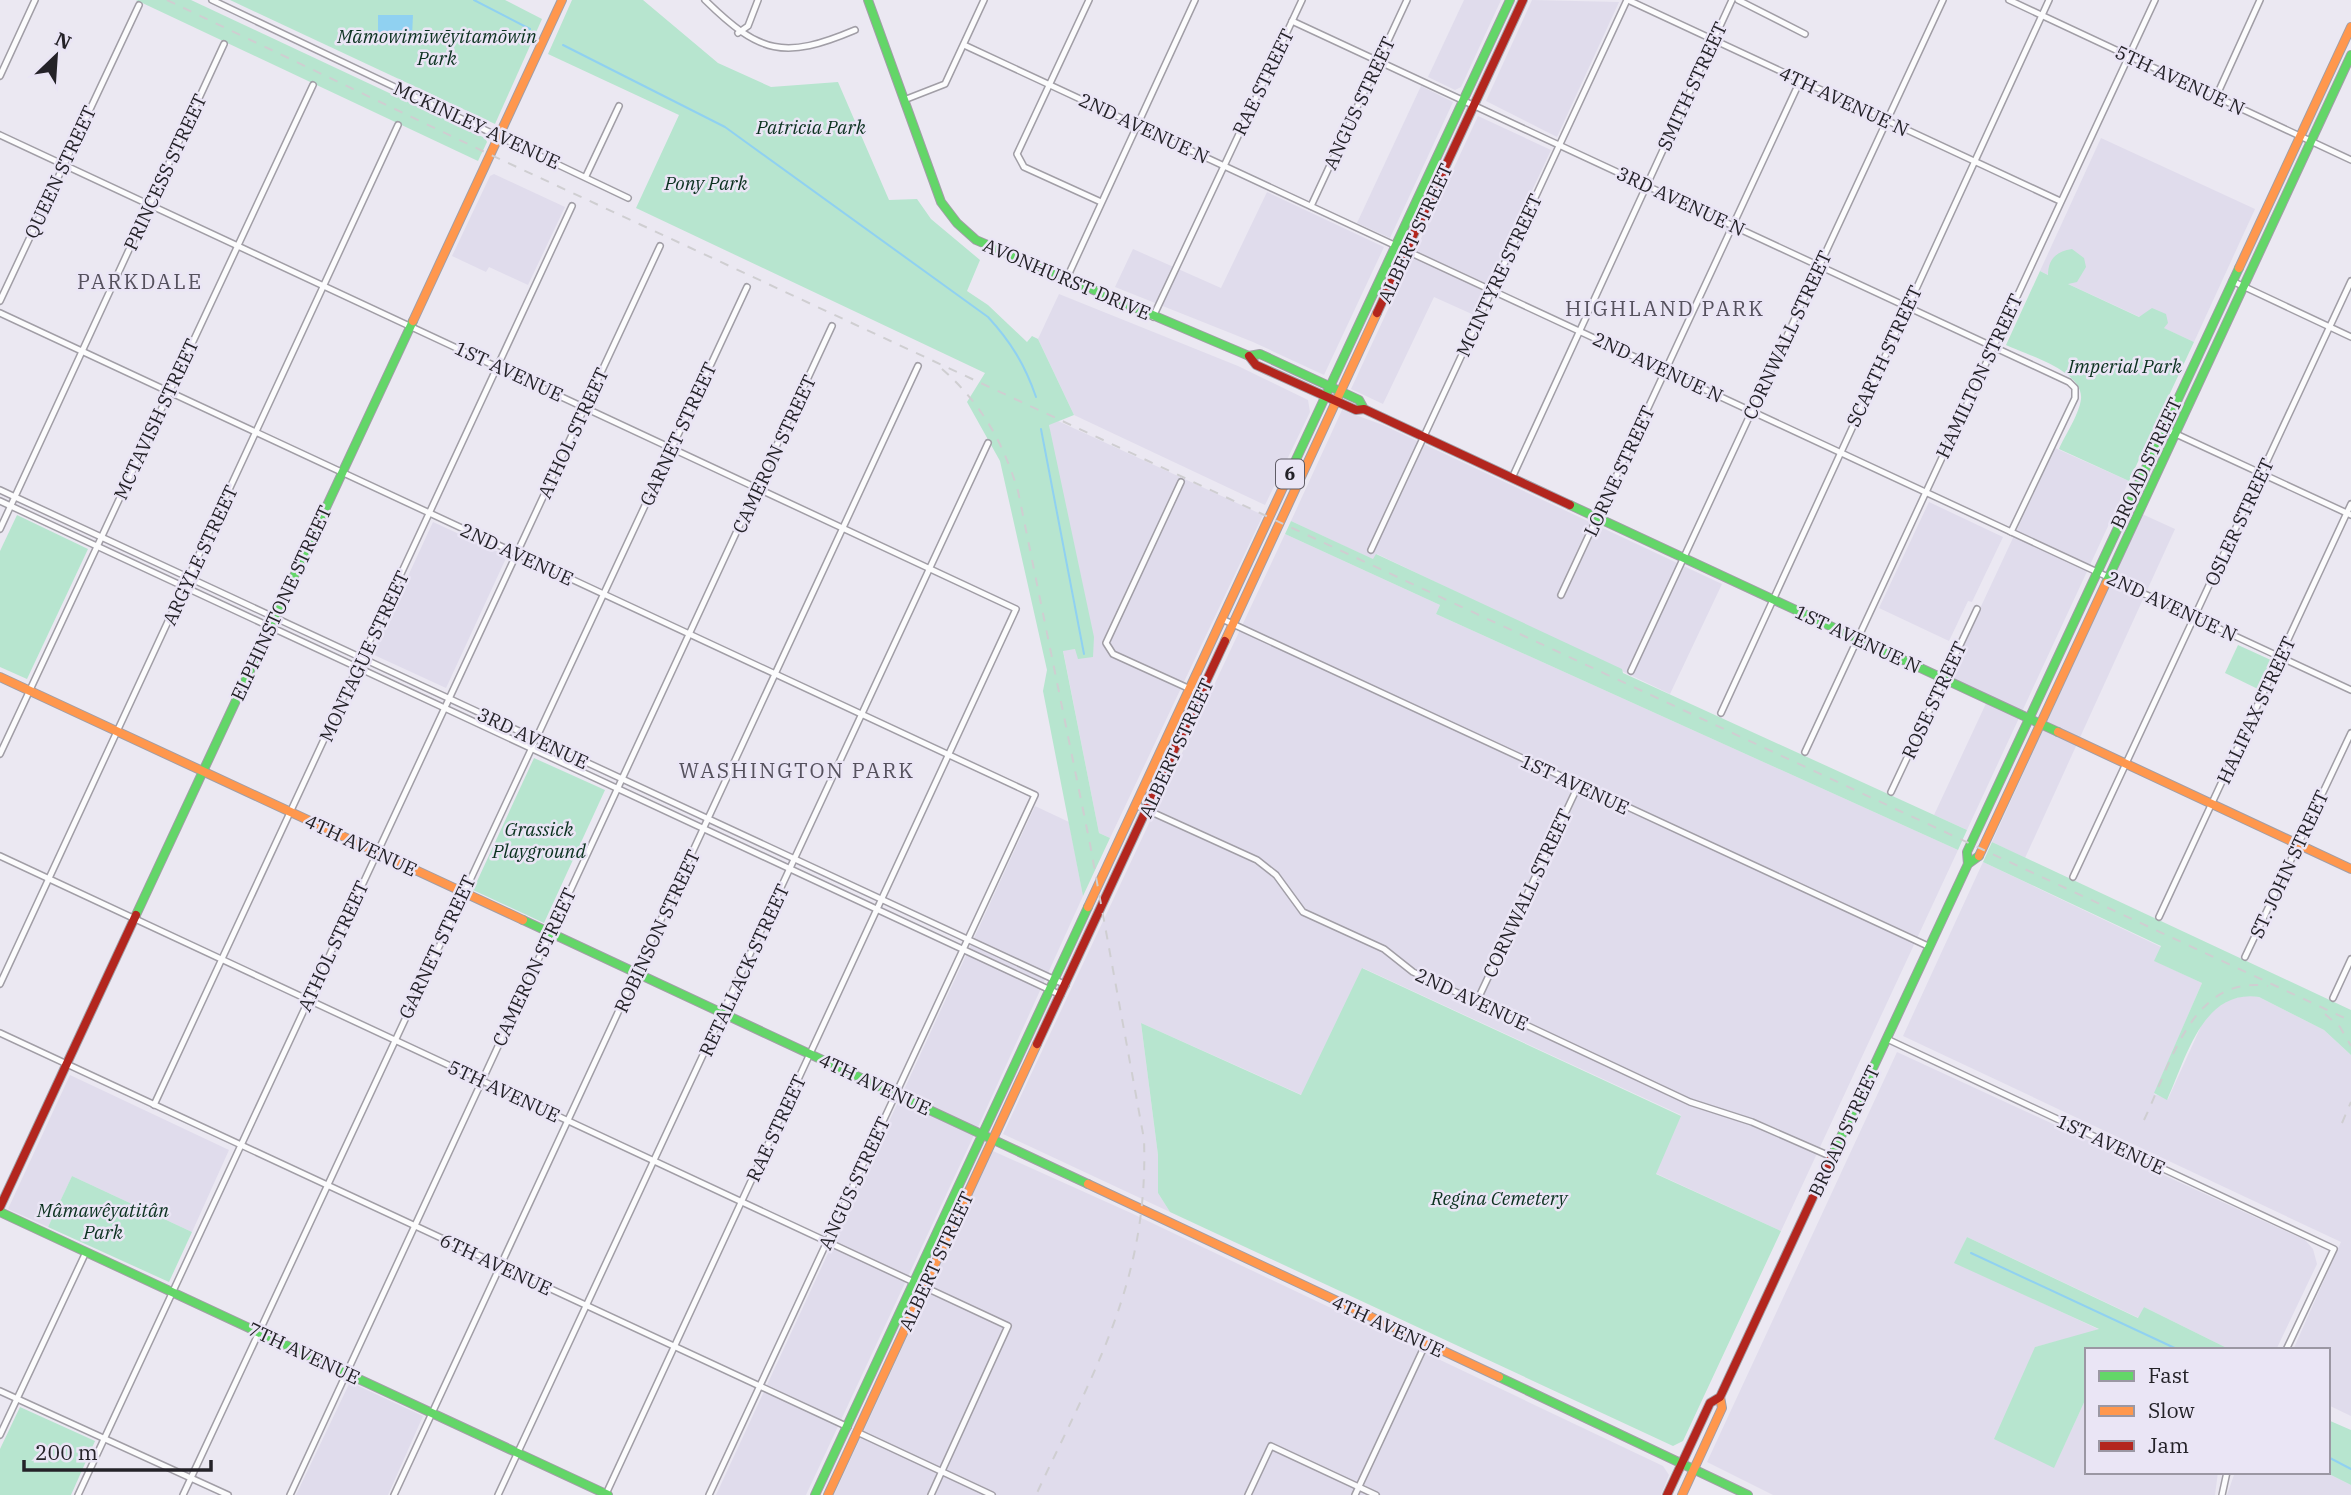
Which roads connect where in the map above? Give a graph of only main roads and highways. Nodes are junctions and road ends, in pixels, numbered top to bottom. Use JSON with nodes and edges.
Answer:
{"nodes":[{"id":1,"x":562,"y":0,"type":"edge"},
{"id":2,"x":868,"y":0,"type":"edge"},
{"id":3,"x":1510,"y":0,"type":"edge"},
{"id":4,"x":1523,"y":0,"type":"edge"},
{"id":5,"x":2351,"y":27,"type":"edge"},
{"id":6,"x":2351,"y":55,"type":"edge"},
{"id":7,"x":1249,"y":355,"type":"junction"},
{"id":8,"x":1331,"y":386,"type":"junction"},
{"id":9,"x":1341,"y":392,"type":"junction"},
{"id":10,"x":1326,"y":396,"type":"junction"},
{"id":11,"x":1337,"y":401,"type":"junction"},
{"id":12,"x":1364,"y":409,"type":"junction"},
{"id":13,"x":0,"y":677,"type":"edge"},
{"id":14,"x":2028,"y":719,"type":"junction"},
{"id":15,"x":2039,"y":724,"type":"junction"},
{"id":16,"x":203,"y":772,"type":"junction"},
{"id":17,"x":1968,"y":864,"type":"junction"},
{"id":18,"x":2351,"y":869,"type":"edge"},
{"id":19,"x":983,"y":1134,"type":"junction"},
{"id":20,"x":993,"y":1139,"type":"junction"},
{"id":21,"x":0,"y":1209,"type":"edge"},
{"id":22,"x":1720,"y":1397,"type":"junction"},
{"id":23,"x":1681,"y":1464,"type":"junction"},
{"id":24,"x":1693,"y":1470,"type":"junction"},
{"id":25,"x":607,"y":1494,"type":"edge"},
{"id":26,"x":816,"y":1495,"type":"edge"},
{"id":27,"x":828,"y":1495,"type":"edge"},
{"id":28,"x":1667,"y":1495,"type":"edge"},
{"id":29,"x":1682,"y":1495,"type":"edge"},
{"id":30,"x":1748,"y":1495,"type":"edge"}],
"edges":[{"from":1,"to":16,"type":"main road","name":"ELPHINSTONE STREET"},
{"from":2,"to":7,"type":"main road","name":"AVONHURST DRIVE"},
{"from":3,"to":8,"type":"main road","name":"ALBERT STREET","number":"6"},
{"from":4,"to":9,"type":"main road","name":"ALBERT STREET","number":"6"},
{"from":5,"to":14,"type":"main road","name":"BROAD STREET"},
{"from":6,"to":15,"type":"main road","name":"BROAD STREET"},
{"from":7,"to":8,"type":"main road","name":"AVONHURST DRIVE"},
{"from":7,"to":10,"type":"main road","name":"AVONHURST DRIVE"},
{"from":8,"to":9,"type":"main road","name":"AVONHURST DRIVE"},
{"from":8,"to":10,"type":"main road","name":"ALBERT STREET","number":"6"},
{"from":9,"to":11,"type":"main road","name":"ALBERT STREET","number":"6"},
{"from":9,"to":12,"type":"main road","name":"1ST AVENUE N"},
{"from":10,"to":11,"type":"main road","name":"AVONHURST DRIVE"},
{"from":10,"to":19,"type":"main road","name":"ALBERT STREET","number":"6"},
{"from":11,"to":12,"type":"main road","name":"1ST AVENUE N"},
{"from":11,"to":20,"type":"main road","name":"ALBERT STREET","number":"6"},
{"from":12,"to":14,"type":"main road","name":"1ST AVENUE N"},
{"from":13,"to":16,"type":"main road","name":"4TH AVENUE"},
{"from":14,"to":15,"type":"main road","name":"1ST AVENUE N"},
{"from":14,"to":17,"type":"main road","name":"BROAD STREET"},
{"from":15,"to":17,"type":"main road","name":"BROAD STREET"},
{"from":15,"to":18,"type":"main road","name":"1ST AVENUE N"},
{"from":16,"to":19,"type":"main road","name":"4TH AVENUE"},
{"from":16,"to":21,"type":"main road","name":"ELPHINSTONE STREET"},
{"from":17,"to":22,"type":"main road","name":"BROAD STREET"},
{"from":19,"to":20,"type":"main road","name":"4TH AVENUE"},
{"from":19,"to":26,"type":"main road","name":"ALBERT STREET","number":"6"},
{"from":20,"to":23,"type":"main road","name":"4TH AVENUE"},
{"from":20,"to":27,"type":"main road","name":"ALBERT STREET","number":"6"},
{"from":21,"to":25,"type":"main road","name":"7TH AVENUE"},
{"from":22,"to":23,"type":"main road","name":"BROAD STREET"},
{"from":22,"to":24,"type":"main road","name":"BROAD STREET"},
{"from":23,"to":24,"type":"main road","name":"4TH AVENUE"},
{"from":23,"to":28,"type":"main road","name":"BROAD STREET"},
{"from":24,"to":29,"type":"main road","name":"BROAD STREET"},
{"from":24,"to":30,"type":"main road","name":"4TH AVENUE"}]}
